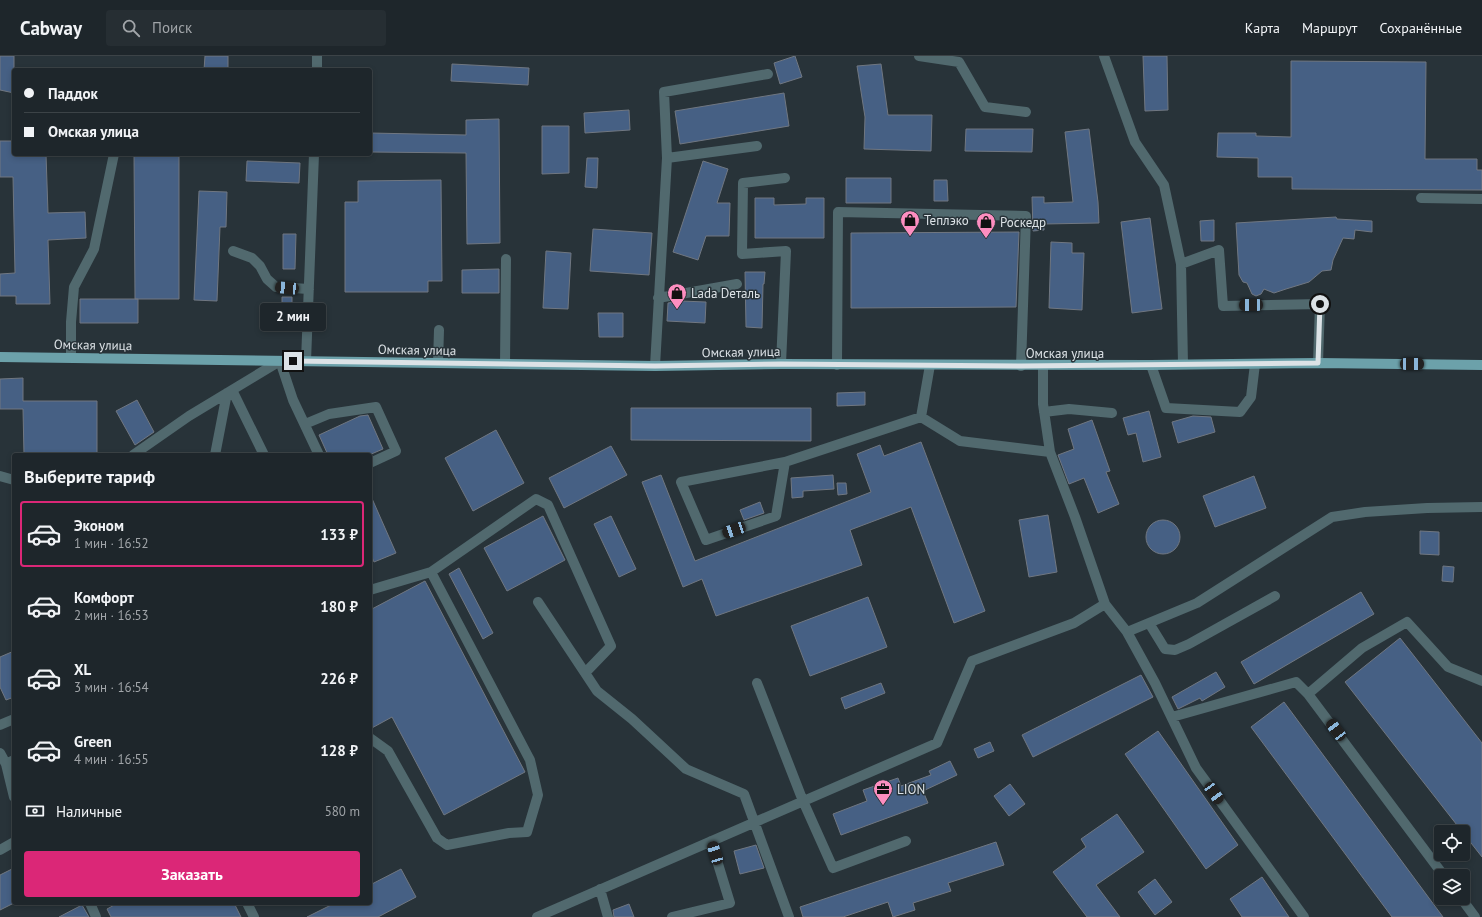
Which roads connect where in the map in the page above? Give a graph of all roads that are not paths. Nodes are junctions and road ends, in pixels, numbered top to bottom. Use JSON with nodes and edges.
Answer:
{"nodes":[{"id":1,"x":317,"y":56,"type":"edge"},
{"id":2,"x":919,"y":56,"type":"edge"},
{"id":3,"x":1104,"y":56,"type":"edge"},
{"id":4,"x":317,"y":68,"type":"edge"},
{"id":5,"x":768,"y":74,"type":"dead end"},
{"id":6,"x":1026,"y":112,"type":"dead end"},
{"id":7,"x":757,"y":146,"type":"dead end"},
{"id":8,"x":114,"y":156,"type":"edge"},
{"id":9,"x":314,"y":156,"type":"edge"},
{"id":10,"x":667,"y":158,"type":"junction"},
{"id":11,"x":785,"y":178,"type":"dead end"},
{"id":12,"x":1420,"y":198,"type":"dead end"},
{"id":13,"x":1482,"y":199,"type":"edge"},
{"id":14,"x":233,"y":251,"type":"dead end"},
{"id":15,"x":506,"y":259,"type":"dead end"},
{"id":16,"x":1181,"y":264,"type":"junction"},
{"id":17,"x":737,"y":284,"type":"dead end"},
{"id":18,"x":309,"y":290,"type":"junction"},
{"id":19,"x":658,"y":298,"type":"junction"},
{"id":20,"x":439,"y":330,"type":"dead end"},
{"id":21,"x":0,"y":357,"type":"edge"},
{"id":22,"x":71,"y":357,"type":"junction"},
{"id":23,"x":280,"y":361,"type":"junction"},
{"id":24,"x":306,"y":361,"type":"junction"},
{"id":25,"x":438,"y":363,"type":"junction"},
{"id":26,"x":1318,"y":363,"type":"junction"},
{"id":27,"x":505,"y":364,"type":"junction"},
{"id":28,"x":781,"y":364,"type":"junction"},
{"id":29,"x":1183,"y":364,"type":"junction"},
{"id":30,"x":1255,"y":364,"type":"junction"},
{"id":31,"x":837,"y":365,"type":"junction"},
{"id":32,"x":930,"y":365,"type":"junction"},
{"id":33,"x":1151,"y":365,"type":"junction"},
{"id":34,"x":1482,"y":365,"type":"edge"},
{"id":35,"x":655,"y":366,"type":"junction"},
{"id":36,"x":1021,"y":366,"type":"junction"},
{"id":37,"x":1043,"y":366,"type":"junction"},
{"id":38,"x":230,"y":391,"type":"junction"},
{"id":39,"x":1044,"y":412,"type":"junction"},
{"id":40,"x":1112,"y":413,"type":"dead end"},
{"id":41,"x":921,"y":417,"type":"junction"},
{"id":42,"x":305,"y":424,"type":"junction"},
{"id":43,"x":1050,"y":452,"type":"junction"},
{"id":44,"x":136,"y":453,"type":"edge"},
{"id":45,"x":215,"y":453,"type":"edge"},
{"id":46,"x":263,"y":453,"type":"edge"},
{"id":47,"x":318,"y":453,"type":"edge"},
{"id":48,"x":372,"y":462,"type":"edge"},
{"id":49,"x":785,"y":462,"type":"junction"},
{"id":50,"x":0,"y":476,"type":"edge"},
{"id":51,"x":12,"y":479,"type":"edge"},
{"id":52,"x":1482,"y":507,"type":"edge"},
{"id":53,"x":430,"y":572,"type":"junction"},
{"id":54,"x":372,"y":589,"type":"edge"},
{"id":55,"x":1275,"y":596,"type":"dead end"},
{"id":56,"x":538,"y":602,"type":"dead end"},
{"id":57,"x":1105,"y":604,"type":"junction"},
{"id":58,"x":1149,"y":623,"type":"junction"},
{"id":59,"x":1127,"y":632,"type":"junction"},
{"id":60,"x":585,"y":673,"type":"junction"},
{"id":61,"x":1482,"y":681,"type":"edge"},
{"id":62,"x":757,"y":683,"type":"dead end"},
{"id":63,"x":1308,"y":694,"type":"junction"},
{"id":64,"x":1172,"y":717,"type":"junction"},
{"id":65,"x":12,"y":720,"type":"edge"},
{"id":66,"x":0,"y":724,"type":"edge"},
{"id":67,"x":372,"y":739,"type":"edge"},
{"id":68,"x":0,"y":753,"type":"edge"},
{"id":69,"x":10,"y":762,"type":"edge"},
{"id":70,"x":12,"y":780,"type":"edge"},
{"id":71,"x":803,"y":801,"type":"junction"},
{"id":72,"x":755,"y":822,"type":"junction"},
{"id":73,"x":711,"y":841,"type":"junction"},
{"id":74,"x":906,"y":841,"type":"dead end"},
{"id":75,"x":12,"y":843,"type":"edge"},
{"id":76,"x":0,"y":850,"type":"edge"},
{"id":77,"x":1439,"y":869,"type":"edge"},
{"id":78,"x":600,"y":889,"type":"junction"},
{"id":79,"x":91,"y":905,"type":"edge"},
{"id":80,"x":248,"y":905,"type":"edge"},
{"id":81,"x":1466,"y":905,"type":"edge"},
{"id":82,"x":96,"y":917,"type":"edge"},
{"id":83,"x":254,"y":917,"type":"edge"},
{"id":84,"x":537,"y":917,"type":"edge"},
{"id":85,"x":608,"y":917,"type":"edge"},
{"id":86,"x":672,"y":917,"type":"edge"},
{"id":87,"x":789,"y":917,"type":"edge"},
{"id":88,"x":1304,"y":917,"type":"edge"},
{"id":89,"x":1475,"y":917,"type":"edge"}],
"edges":[{"from":1,"to":4,"type":"lane"},
{"from":2,"to":6,"type":"lane"},
{"from":3,"to":16,"type":"lane"},
{"from":5,"to":10,"type":"lane"},
{"from":7,"to":10,"type":"lane"},
{"from":8,"to":22,"type":"lane"},
{"from":9,"to":18,"type":"lane"},
{"from":10,"to":19,"type":"lane"},
{"from":11,"to":28,"type":"lane"},
{"from":12,"to":13,"type":"lane"},
{"from":14,"to":18,"type":"lane"},
{"from":15,"to":27,"type":"lane"},
{"from":16,"to":26,"type":"lane"},
{"from":16,"to":29,"type":"lane"},
{"from":17,"to":19,"type":"lane"},
{"from":18,"to":24,"type":"lane"},
{"from":19,"to":35,"type":"lane"},
{"from":20,"to":25,"type":"lane"},
{"from":21,"to":22,"type":"main road","name":"Омская улица"},
{"from":22,"to":23,"type":"main road","name":"Омская улица"},
{"from":23,"to":24,"type":"main road","name":"Омская улица"},
{"from":23,"to":38,"type":"lane"},
{"from":23,"to":42,"type":"lane"},
{"from":24,"to":25,"type":"main road","name":"Омская улица"},
{"from":25,"to":27,"type":"main road","name":"Омская улица"},
{"from":26,"to":30,"type":"main road","name":"Омская улица"},
{"from":26,"to":34,"type":"main road","name":"Омская улица"},
{"from":27,"to":35,"type":"main road","name":"Омская улица"},
{"from":28,"to":31,"type":"main road","name":"Омская улица"},
{"from":28,"to":35,"type":"main road","name":"Омская улица"},
{"from":29,"to":30,"type":"main road","name":"Омская улица"},
{"from":29,"to":33,"type":"main road","name":"Омская улица"},
{"from":30,"to":33,"type":"lane"},
{"from":31,"to":32,"type":"main road","name":"Омская улица"},
{"from":31,"to":36,"type":"lane"},
{"from":32,"to":36,"type":"main road","name":"Омская улица"},
{"from":32,"to":41,"type":"lane"},
{"from":33,"to":37,"type":"main road","name":"Омская улица"},
{"from":36,"to":37,"type":"main road","name":"Омская улица"},
{"from":37,"to":39,"type":"lane"},
{"from":38,"to":44,"type":"lane"},
{"from":38,"to":45,"type":"lane"},
{"from":38,"to":46,"type":"lane"},
{"from":39,"to":40,"type":"lane"},
{"from":39,"to":43,"type":"lane"},
{"from":41,"to":43,"type":"lane"},
{"from":41,"to":49,"type":"lane"},
{"from":42,"to":47,"type":"lane"},
{"from":42,"to":48,"type":"lane"},
{"from":43,"to":57,"type":"lane"},
{"from":49,"to":49,"type":"lane"},
{"from":50,"to":51,"type":"lane"},
{"from":52,"to":58,"type":"lane"},
{"from":53,"to":54,"type":"lane"},
{"from":53,"to":60,"type":"lane"},
{"from":53,"to":67,"type":"lane"},
{"from":55,"to":58,"type":"lane"},
{"from":56,"to":60,"type":"lane"},
{"from":57,"to":59,"type":"lane"},
{"from":57,"to":71,"type":"lane"},
{"from":58,"to":59,"type":"lane"},
{"from":59,"to":64,"type":"lane"},
{"from":60,"to":72,"type":"lane"},
{"from":61,"to":63,"type":"lane"},
{"from":62,"to":71,"type":"lane"},
{"from":63,"to":64,"type":"lane"},
{"from":63,"to":77,"type":"lane"},
{"from":64,"to":88,"type":"lane"},
{"from":65,"to":66,"type":"lane"},
{"from":68,"to":69,"type":"lane"},
{"from":69,"to":70,"type":"lane"},
{"from":71,"to":72,"type":"lane"},
{"from":71,"to":74,"type":"lane"},
{"from":72,"to":73,"type":"lane"},
{"from":72,"to":87,"type":"lane"},
{"from":73,"to":78,"type":"lane"},
{"from":73,"to":86,"type":"lane"},
{"from":75,"to":76,"type":"lane"},
{"from":78,"to":84,"type":"lane"},
{"from":78,"to":85,"type":"lane"},
{"from":79,"to":82,"type":"lane"},
{"from":80,"to":83,"type":"lane"},
{"from":81,"to":89,"type":"lane"}]}
